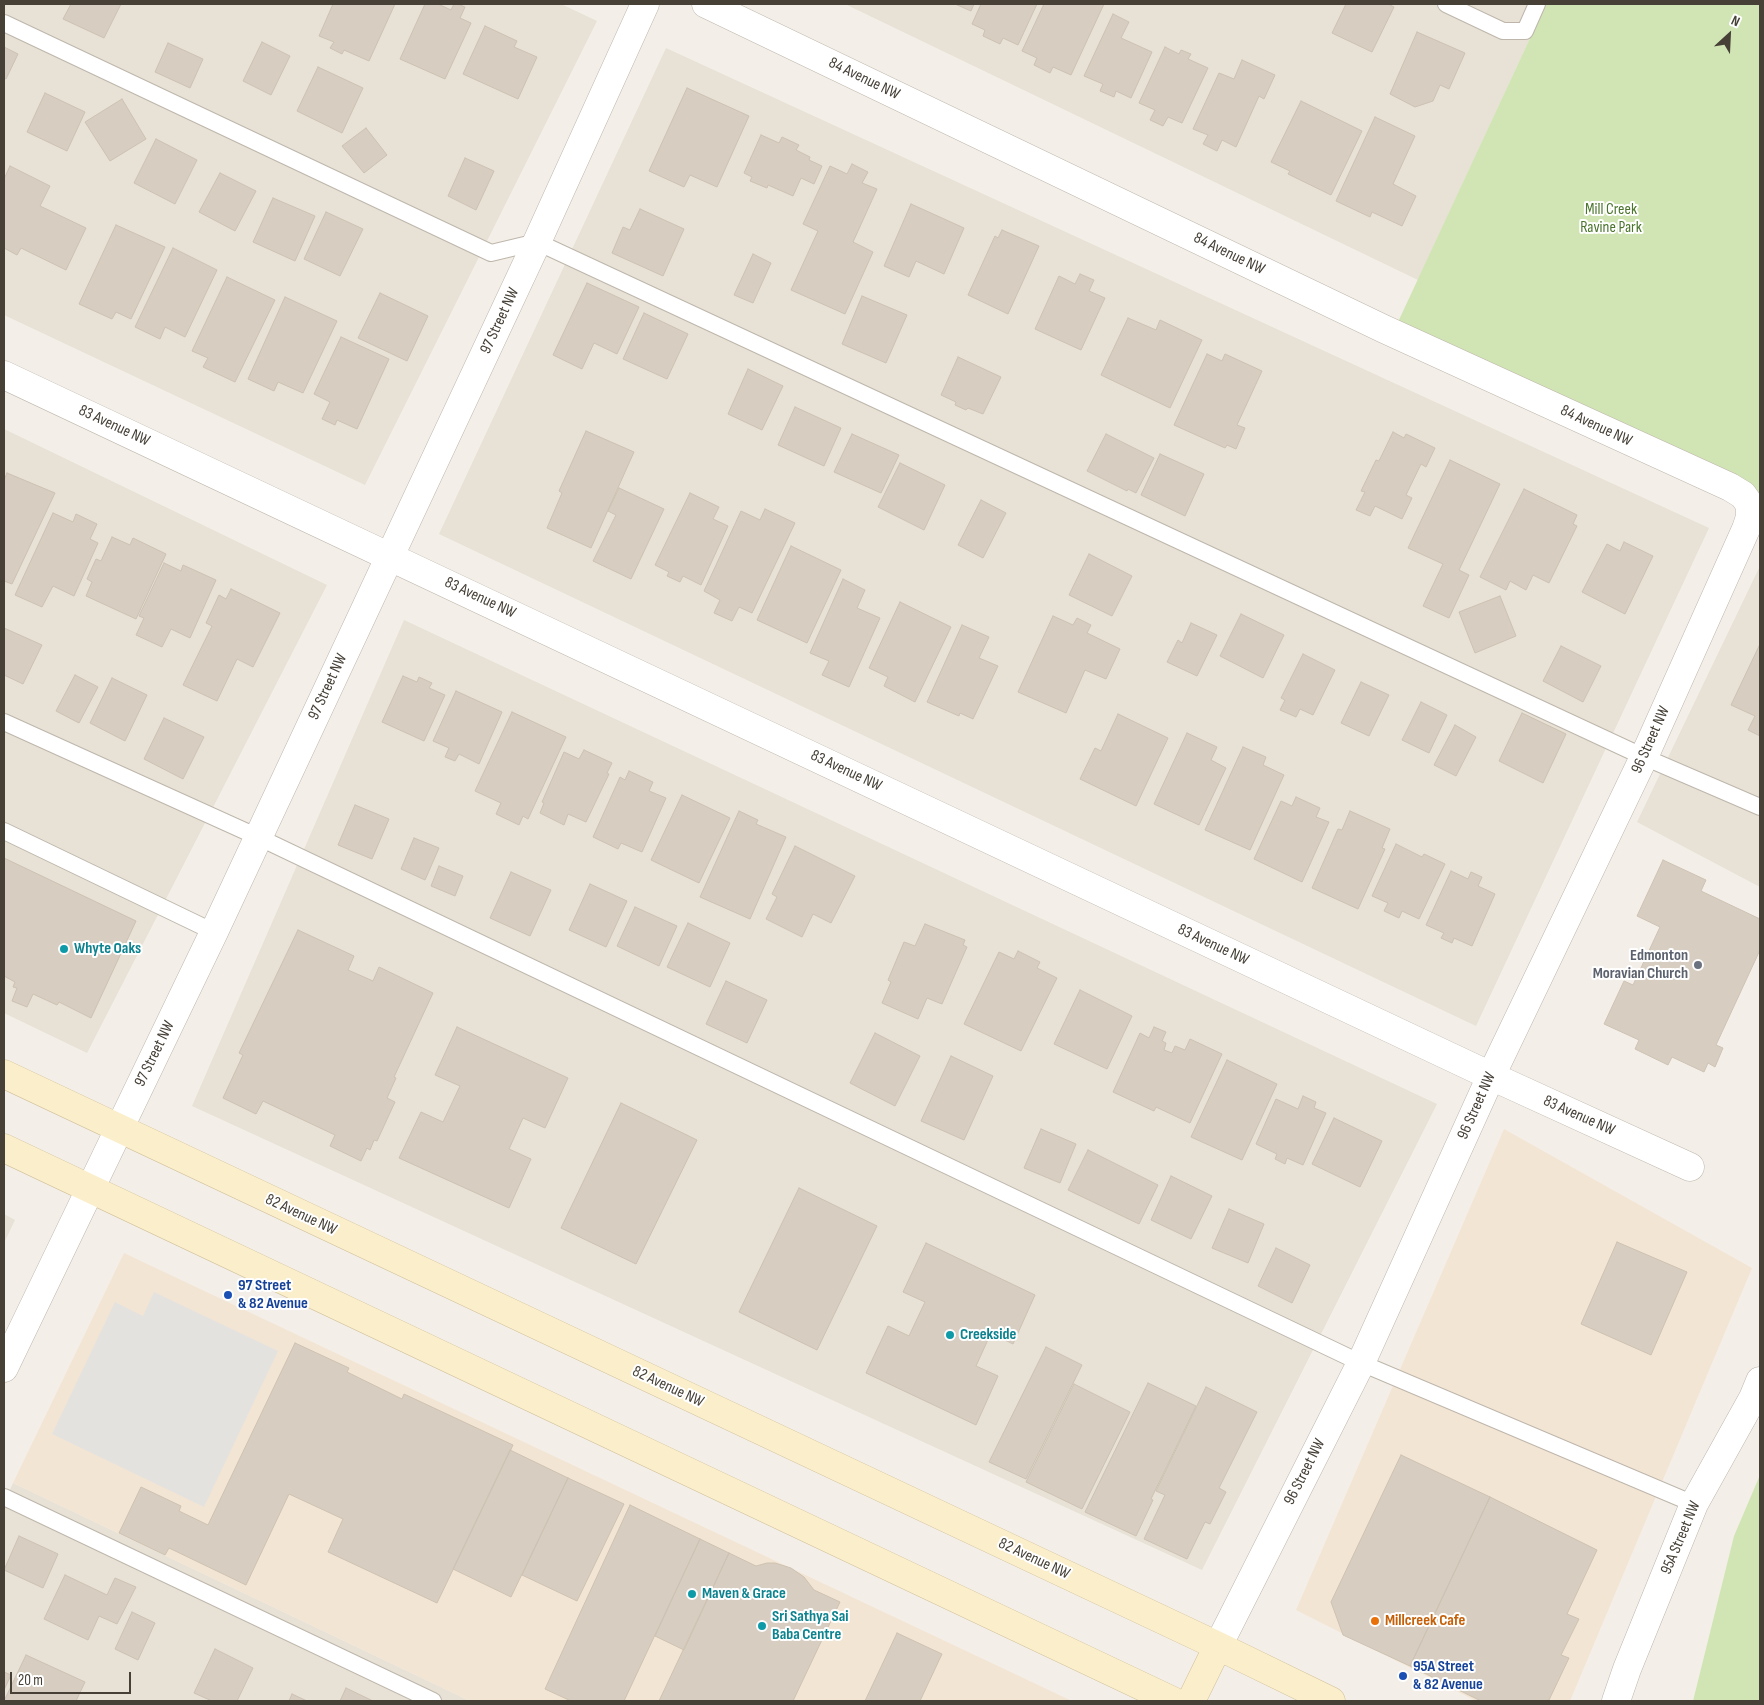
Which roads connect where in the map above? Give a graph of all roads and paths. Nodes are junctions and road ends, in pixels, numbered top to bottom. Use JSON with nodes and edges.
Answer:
{"nodes":[{"id":1,"x":645,"y":4,"type":"edge"},
{"id":2,"x":706,"y":4,"type":"edge"},
{"id":3,"x":1446,"y":4,"type":"edge"},
{"id":4,"x":1537,"y":4,"type":"edge"},
{"id":5,"x":4,"y":23,"type":"edge"},
{"id":6,"x":537,"y":242,"type":"junction"},
{"id":7,"x":4,"y":375,"type":"edge"},
{"id":8,"x":1750,"y":505,"type":"joint"},
{"id":9,"x":390,"y":555,"type":"junction"},
{"id":10,"x":4,"y":722,"type":"edge"},
{"id":11,"x":1644,"y":757,"type":"junction"},
{"id":12,"x":1760,"y":807,"type":"edge"},
{"id":13,"x":4,"y":831,"type":"edge"},
{"id":14,"x":258,"y":837,"type":"junction"},
{"id":15,"x":214,"y":932,"type":"junction"},
{"id":16,"x":4,"y":1074,"type":"edge"},
{"id":17,"x":1491,"y":1076,"type":"junction"},
{"id":18,"x":118,"y":1129,"type":"junction"},
{"id":19,"x":4,"y":1148,"type":"edge"},
{"id":20,"x":1690,"y":1167,"type":"dead end"},
{"id":21,"x":91,"y":1189,"type":"junction"},
{"id":22,"x":1362,"y":1362,"type":"junction"},
{"id":23,"x":4,"y":1368,"type":"edge"},
{"id":24,"x":1760,"y":1381,"type":"edge"},
{"id":25,"x":4,"y":1497,"type":"edge"},
{"id":26,"x":1694,"y":1504,"type":"junction"},
{"id":27,"x":1218,"y":1646,"type":"junction"},
{"id":28,"x":434,"y":1701,"type":"edge"},
{"id":29,"x":1173,"y":1701,"type":"edge"},
{"id":30,"x":1191,"y":1701,"type":"edge"},
{"id":31,"x":1331,"y":1701,"type":"edge"},
{"id":32,"x":1616,"y":1701,"type":"edge"}],
"edges":[{"from":1,"to":6,"type":"street","name":"97 Street NW"},
{"from":2,"to":8,"type":"street","name":"84 Avenue NW"},
{"from":3,"to":4,"type":"lane"},
{"from":5,"to":6,"type":"lane"},
{"from":6,"to":9,"type":"street","name":"97 Street NW"},
{"from":6,"to":11,"type":"lane"},
{"from":7,"to":9,"type":"street","name":"83 Avenue NW"},
{"from":8,"to":11,"type":"street","name":"96 Street NW"},
{"from":9,"to":14,"type":"street","name":"97 Street NW"},
{"from":9,"to":17,"type":"street","name":"83 Avenue NW"},
{"from":10,"to":14,"type":"lane"},
{"from":11,"to":12,"type":"lane"},
{"from":11,"to":17,"type":"street","name":"96 Street NW"},
{"from":13,"to":15,"type":"lane"},
{"from":14,"to":15,"type":"street","name":"97 Street NW"},
{"from":14,"to":22,"type":"lane"},
{"from":15,"to":18,"type":"street","name":"97 Street NW"},
{"from":16,"to":18,"type":"main road","name":"82 Avenue NW"},
{"from":17,"to":20,"type":"street","name":"83 Avenue NW"},
{"from":17,"to":22,"type":"street","name":"96 Street NW"},
{"from":18,"to":21,"type":"street","name":"97 Street NW"},
{"from":18,"to":27,"type":"main road","name":"82 Avenue NW"},
{"from":19,"to":21,"type":"main road"},
{"from":21,"to":23,"type":"street","name":"97 Street NW"},
{"from":21,"to":29,"type":"main road"},
{"from":22,"to":26,"type":"lane"},
{"from":22,"to":27,"type":"street","name":"96 Street NW"},
{"from":24,"to":26,"type":"street","name":"95A Street NW"},
{"from":25,"to":28,"type":"lane"},
{"from":26,"to":32,"type":"street","name":"95A Street NW"},
{"from":27,"to":30,"type":"main road","name":"96 Street NW"},
{"from":27,"to":31,"type":"main road","name":"82 Avenue NW"}]}
